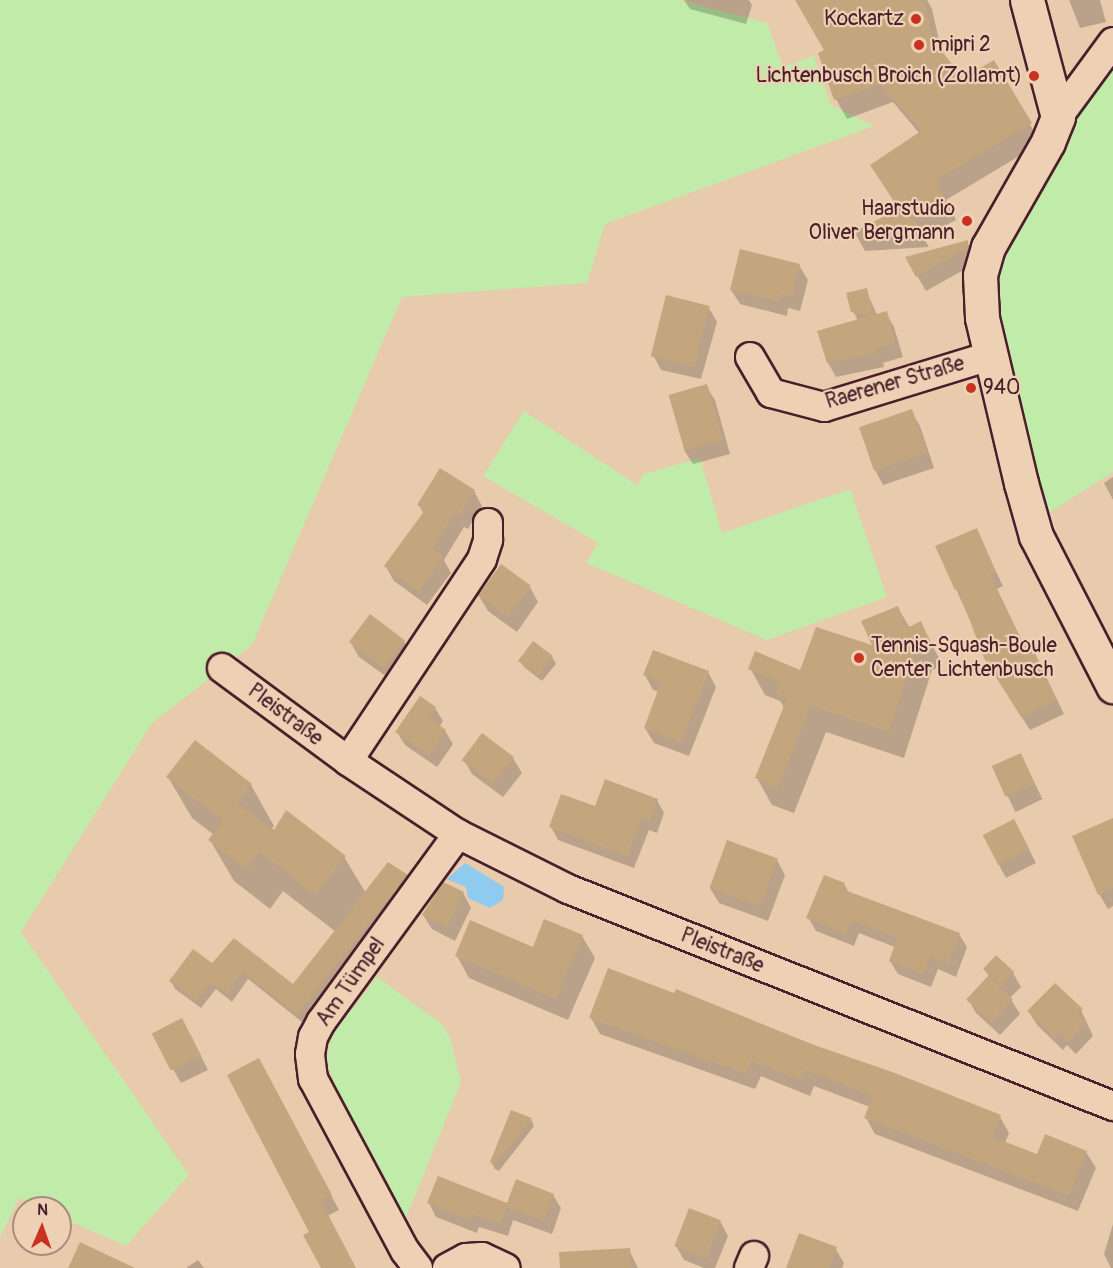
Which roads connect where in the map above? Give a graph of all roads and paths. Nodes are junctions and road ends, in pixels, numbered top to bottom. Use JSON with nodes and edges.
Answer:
{"nodes":[{"id":1,"x":1028,"y":0,"type":"edge"},
{"id":2,"x":1113,"y":42,"type":"edge"},
{"id":3,"x":1058,"y":117,"type":"junction"},
{"id":4,"x":990,"y":356,"type":"junction"},
{"id":5,"x":750,"y":357,"type":"dead end"},
{"id":6,"x":488,"y":523,"type":"dead end"},
{"id":7,"x":222,"y":668,"type":"dead end"},
{"id":8,"x":1113,"y":686,"type":"edge"},
{"id":9,"x":348,"y":761,"type":"junction"},
{"id":10,"x":458,"y":834,"type":"junction"},
{"id":11,"x":1113,"y":1106,"type":"edge"},
{"id":12,"x":418,"y":1268,"type":"edge"},
{"id":13,"x":447,"y":1268,"type":"edge"},
{"id":14,"x":506,"y":1268,"type":"edge"}],
"edges":[{"from":1,"to":3,"type":"street"},
{"from":2,"to":3,"type":"street","name":"Raerener Straße"},
{"from":3,"to":4,"type":"street","name":"Raerener Straße"},
{"from":4,"to":5,"type":"street","name":"Raerener Straße"},
{"from":4,"to":8,"type":"street","name":"Raerener Straße"},
{"from":6,"to":9,"type":"street"},
{"from":7,"to":9,"type":"street","name":"Pleistraße"},
{"from":9,"to":10,"type":"street","name":"Pleistraße"},
{"from":10,"to":11,"type":"street","name":"Pleistraße"},
{"from":10,"to":12,"type":"street","name":"Am Tümpel"},
{"from":13,"to":14,"type":"street"}]}
